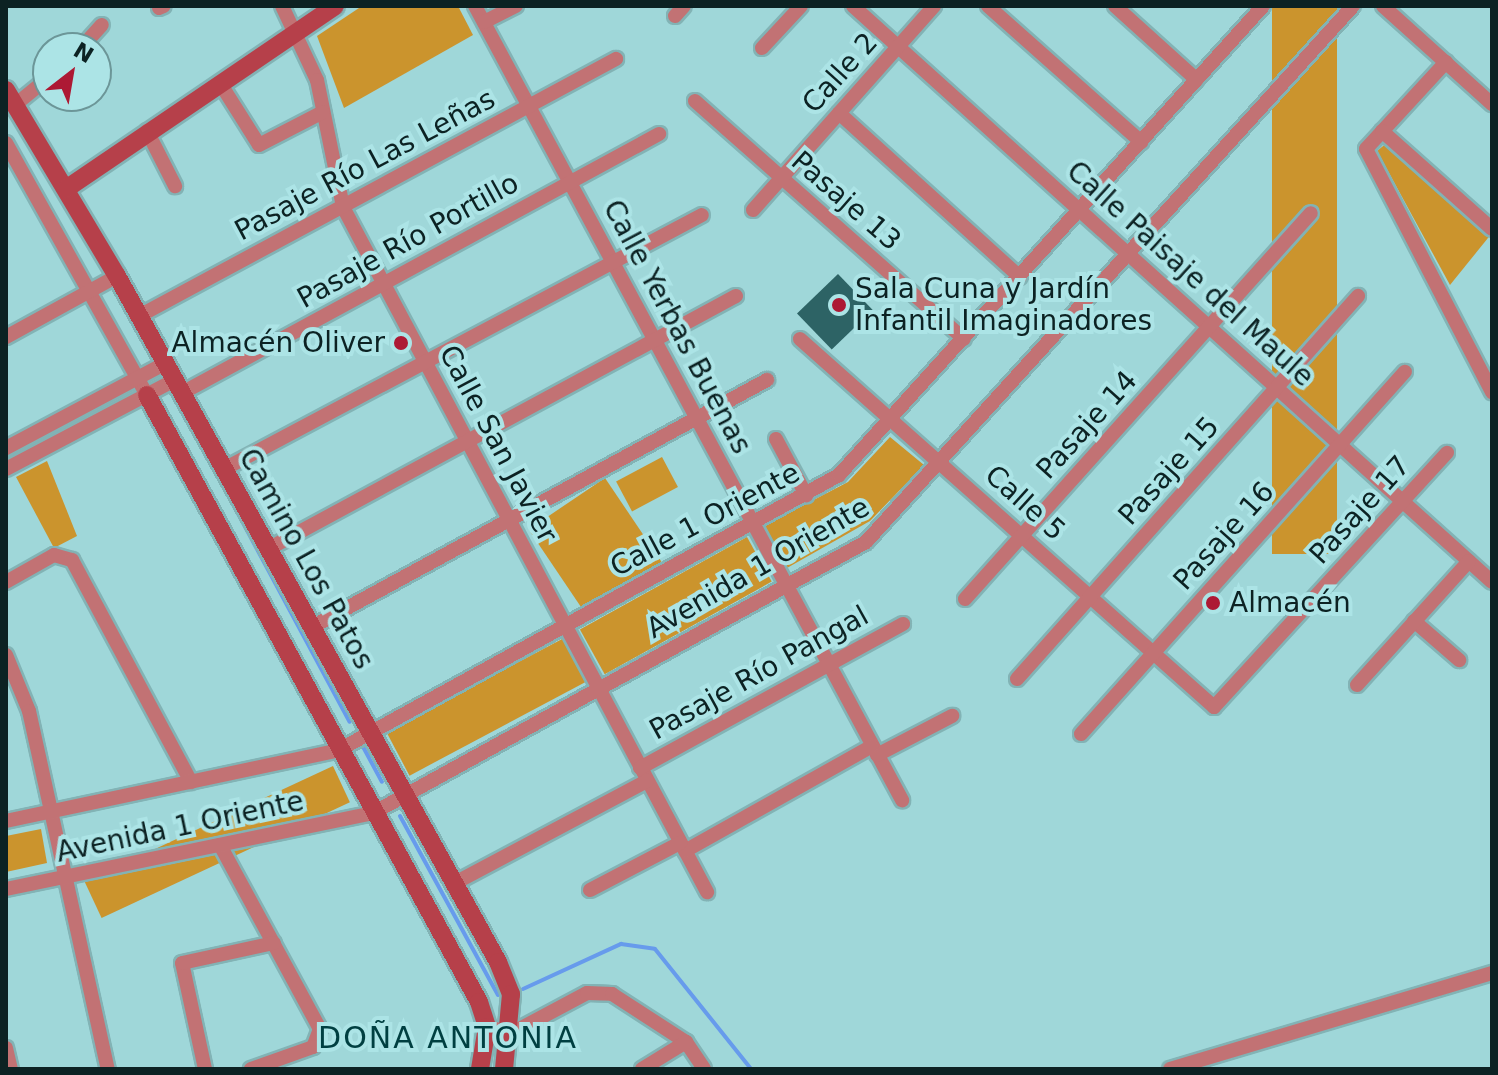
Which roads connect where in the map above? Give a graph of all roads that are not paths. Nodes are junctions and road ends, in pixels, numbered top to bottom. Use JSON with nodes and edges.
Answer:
{"nodes":[{"id":1,"x":282,"y":6,"type":"edge"},
{"id":2,"x":335,"y":6,"type":"edge"},
{"id":3,"x":475,"y":6,"type":"edge"},
{"id":4,"x":516,"y":6,"type":"edge"},
{"id":5,"x":801,"y":6,"type":"edge"},
{"id":6,"x":853,"y":6,"type":"edge"},
{"id":7,"x":934,"y":6,"type":"edge"},
{"id":8,"x":988,"y":6,"type":"edge"},
{"id":9,"x":1115,"y":6,"type":"edge"},
{"id":10,"x":1353,"y":6,"type":"edge"},
{"id":11,"x":1383,"y":6,"type":"edge"},
{"id":12,"x":1256,"y":8,"type":"edge"},
{"id":13,"x":484,"y":22,"type":"junction"},
{"id":14,"x":102,"y":25,"type":"dead end"},
{"id":15,"x":96,"y":32,"type":"edge"},
{"id":16,"x":298,"y":32,"type":"junction"},
{"id":17,"x":899,"y":47,"type":"junction"},
{"id":18,"x":762,"y":48,"type":"dead end"},
{"id":19,"x":616,"y":59,"type":"dead end"},
{"id":20,"x":1446,"y":62,"type":"junction"},
{"id":21,"x":1197,"y":80,"type":"junction"},
{"id":22,"x":220,"y":83,"type":"junction"},
{"id":23,"x":32,"y":86,"type":"edge"},
{"id":24,"x":9,"y":98,"type":"edge"},
{"id":25,"x":695,"y":101,"type":"dead end"},
{"id":26,"x":1492,"y":104,"type":"edge"},
{"id":27,"x":529,"y":106,"type":"junction"},
{"id":28,"x":323,"y":112,"type":"junction"},
{"id":29,"x":839,"y":113,"type":"junction"},
{"id":30,"x":147,"y":131,"type":"junction"},
{"id":31,"x":1382,"y":131,"type":"junction"},
{"id":32,"x":659,"y":134,"type":"dead end"},
{"id":33,"x":1141,"y":142,"type":"junction"},
{"id":34,"x":6,"y":143,"type":"edge"},
{"id":35,"x":781,"y":178,"type":"junction"},
{"id":36,"x":569,"y":182,"type":"junction"},
{"id":37,"x":175,"y":186,"type":"dead end"},
{"id":38,"x":66,"y":189,"type":"junction"},
{"id":39,"x":343,"y":207,"type":"junction"},
{"id":40,"x":753,"y":210,"type":"dead end"},
{"id":41,"x":1080,"y":210,"type":"junction"},
{"id":42,"x":1311,"y":213,"type":"dead end"},
{"id":43,"x":702,"y":215,"type":"dead end"},
{"id":44,"x":1492,"y":229,"type":"edge"},
{"id":45,"x":1130,"y":256,"type":"junction"},
{"id":46,"x":613,"y":263,"type":"junction"},
{"id":47,"x":117,"y":276,"type":"junction"},
{"id":48,"x":1020,"y":277,"type":"junction"},
{"id":49,"x":384,"y":284,"type":"junction"},
{"id":50,"x":90,"y":290,"type":"junction"},
{"id":51,"x":736,"y":296,"type":"dead end"},
{"id":52,"x":1358,"y":296,"type":"dead end"},
{"id":53,"x":139,"y":316,"type":"junction"},
{"id":54,"x":1209,"y":327,"type":"junction"},
{"id":55,"x":8,"y":333,"type":"edge"},
{"id":56,"x":800,"y":339,"type":"dead end"},
{"id":57,"x":964,"y":339,"type":"junction"},
{"id":58,"x":655,"y":341,"type":"junction"},
{"id":59,"x":427,"y":364,"type":"junction"},
{"id":60,"x":1405,"y":372,"type":"dead end"},
{"id":61,"x":138,"y":378,"type":"junction"},
{"id":62,"x":174,"y":379,"type":"junction"},
{"id":63,"x":767,"y":380,"type":"dead end"},
{"id":64,"x":1277,"y":388,"type":"junction"},
{"id":65,"x":1492,"y":392,"type":"edge"},
{"id":66,"x":147,"y":395,"type":"junction"},
{"id":67,"x":696,"y":418,"type":"junction"},
{"id":68,"x":892,"y":420,"type":"junction"},
{"id":69,"x":776,"y":439,"type":"dead end"},
{"id":70,"x":468,"y":443,"type":"junction"},
{"id":71,"x":1340,"y":445,"type":"junction"},
{"id":72,"x":6,"y":448,"type":"edge"},
{"id":73,"x":1447,"y":453,"type":"dead end"},
{"id":74,"x":943,"y":465,"type":"junction"},
{"id":75,"x":6,"y":469,"type":"edge"},
{"id":76,"x":224,"y":469,"type":"junction"},
{"id":77,"x":806,"y":495,"type":"junction"},
{"id":78,"x":1403,"y":502,"type":"junction"},
{"id":79,"x":510,"y":521,"type":"junction"},
{"id":80,"x":752,"y":522,"type":"junction"},
{"id":81,"x":1022,"y":536,"type":"junction"},
{"id":82,"x":268,"y":549,"type":"junction"},
{"id":83,"x":1469,"y":561,"type":"junction"},
{"id":84,"x":6,"y":582,"type":"edge"},
{"id":85,"x":1492,"y":582,"type":"edge"},
{"id":86,"x":786,"y":585,"type":"junction"},
{"id":87,"x":1091,"y":597,"type":"junction"},
{"id":88,"x":965,"y":599,"type":"dead end"},
{"id":89,"x":1414,"y":621,"type":"junction"},
{"id":90,"x":903,"y":624,"type":"dead end"},
{"id":91,"x":565,"y":625,"type":"junction"},
{"id":92,"x":312,"y":627,"type":"junction"},
{"id":93,"x":1154,"y":653,"type":"junction"},
{"id":94,"x":6,"y":655,"type":"edge"},
{"id":95,"x":1459,"y":660,"type":"dead end"},
{"id":96,"x":828,"y":664,"type":"junction"},
{"id":97,"x":1017,"y":679,"type":"dead end"},
{"id":98,"x":19,"y":683,"type":"junction"},
{"id":99,"x":1357,"y":685,"type":"dead end"},
{"id":100,"x":599,"y":688,"type":"junction"},
{"id":101,"x":6,"y":691,"type":"edge"},
{"id":102,"x":1214,"y":707,"type":"joint"},
{"id":103,"x":952,"y":716,"type":"dead end"},
{"id":104,"x":370,"y":733,"type":"junction"},
{"id":105,"x":1081,"y":734,"type":"dead end"},
{"id":106,"x":339,"y":750,"type":"junction"},
{"id":107,"x":875,"y":750,"type":"junction"},
{"id":108,"x":644,"y":774,"type":"junction"},
{"id":109,"x":191,"y":782,"type":"junction"},
{"id":110,"x":407,"y":799,"type":"junction"},
{"id":111,"x":902,"y":800,"type":"dead end"},
{"id":112,"x":50,"y":812,"type":"junction"},
{"id":113,"x":373,"y":813,"type":"junction"},
{"id":114,"x":6,"y":821,"type":"edge"},
{"id":115,"x":220,"y":845,"type":"junction"},
{"id":116,"x":683,"y":847,"type":"junction"},
{"id":117,"x":65,"y":877,"type":"junction"},
{"id":118,"x":453,"y":884,"type":"junction"},
{"id":119,"x":6,"y":889,"type":"edge"},
{"id":120,"x":590,"y":890,"type":"dead end"},
{"id":121,"x":707,"y":892,"type":"dead end"},
{"id":122,"x":274,"y":943,"type":"junction"},
{"id":123,"x":1492,"y":973,"type":"edge"},
{"id":124,"x":487,"y":1027,"type":"junction"},
{"id":125,"x":512,"y":1033,"type":"junction"},
{"id":126,"x":686,"y":1042,"type":"junction"},
{"id":127,"x":6,"y":1048,"type":"edge"},
{"id":128,"x":11,"y":1069,"type":"edge"},
{"id":129,"x":108,"y":1069,"type":"edge"},
{"id":130,"x":205,"y":1069,"type":"edge"},
{"id":131,"x":251,"y":1069,"type":"edge"},
{"id":132,"x":480,"y":1069,"type":"edge"},
{"id":133,"x":504,"y":1069,"type":"edge"},
{"id":134,"x":642,"y":1069,"type":"edge"},
{"id":135,"x":704,"y":1069,"type":"edge"},
{"id":136,"x":1170,"y":1069,"type":"edge"}],
"edges":[{"from":1,"to":16,"type":"street","name":"Calle San Javier"},
{"from":2,"to":16,"type":"street"},
{"from":3,"to":13,"type":"street","name":"Calle Yerbas Buenas"},
{"from":4,"to":13,"type":"street"},
{"from":5,"to":18,"type":"street"},
{"from":6,"to":17,"type":"street","name":"Calle Paisaje del Maule"},
{"from":7,"to":17,"type":"street","name":"Calle 2"},
{"from":8,"to":33,"type":"street"},
{"from":9,"to":21,"type":"street"},
{"from":10,"to":45,"type":"street","name":"Avenida 1 Oriente"},
{"from":11,"to":20,"type":"street"},
{"from":12,"to":21,"type":"street","name":"Calle 1 Oriente"},
{"from":13,"to":27,"type":"street","name":"Calle Yerbas Buenas"},
{"from":14,"to":15,"type":"street"},
{"from":16,"to":22,"type":"street"},
{"from":16,"to":28,"type":"street","name":"Calle San Javier"},
{"from":17,"to":29,"type":"street","name":"Calle 2"},
{"from":17,"to":41,"type":"street","name":"Calle Paisaje del Maule"},
{"from":19,"to":27,"type":"street","name":"Pasaje Río Las Leñas"},
{"from":20,"to":26,"type":"street"},
{"from":20,"to":31,"type":"street"},
{"from":21,"to":33,"type":"street","name":"Calle 1 Oriente"},
{"from":22,"to":28,"type":"street"},
{"from":22,"to":30,"type":"street"},
{"from":23,"to":24,"type":"street"},
{"from":24,"to":38,"type":"street","name":"Camino Los Patos"},
{"from":25,"to":35,"type":"street","name":"Pasaje 13"},
{"from":27,"to":36,"type":"street","name":"Calle Yerbas Buenas"},
{"from":27,"to":39,"type":"street","name":"Pasaje Río Las Leñas"},
{"from":28,"to":39,"type":"street","name":"Calle San Javier"},
{"from":29,"to":35,"type":"street","name":"Calle 2"},
{"from":29,"to":48,"type":"street"},
{"from":30,"to":37,"type":"street"},
{"from":30,"to":38,"type":"street"},
{"from":31,"to":44,"type":"street"},
{"from":31,"to":65,"type":"street"},
{"from":32,"to":36,"type":"street","name":"Pasaje Río Portillo"},
{"from":33,"to":41,"type":"street","name":"Calle 1 Oriente"},
{"from":34,"to":50,"type":"street"},
{"from":35,"to":40,"type":"street","name":"Calle 2"},
{"from":35,"to":57,"type":"street","name":"Pasaje 13"},
{"from":36,"to":46,"type":"street","name":"Calle Yerbas Buenas"},
{"from":36,"to":49,"type":"street","name":"Pasaje Río Portillo"},
{"from":38,"to":47,"type":"street","name":"Camino Los Patos"},
{"from":39,"to":49,"type":"street","name":"Calle San Javier"},
{"from":39,"to":53,"type":"street","name":"Pasaje Río Las Leñas"},
{"from":41,"to":45,"type":"street","name":"Calle Paisaje del Maule"},
{"from":41,"to":48,"type":"street","name":"Calle 1 Oriente"},
{"from":42,"to":54,"type":"street","name":"Pasaje 14"},
{"from":43,"to":46,"type":"street"},
{"from":45,"to":54,"type":"street","name":"Calle Paisaje del Maule"},
{"from":45,"to":74,"type":"street","name":"Avenida 1 Oriente"},
{"from":46,"to":58,"type":"street","name":"Calle Yerbas Buenas"},
{"from":46,"to":59,"type":"street"},
{"from":47,"to":50,"type":"street"},
{"from":47,"to":53,"type":"street","name":"Camino Los Patos"},
{"from":48,"to":57,"type":"street","name":"Calle 1 Oriente"},
{"from":49,"to":59,"type":"street","name":"Calle San Javier"},
{"from":49,"to":62,"type":"street","name":"Pasaje Río Portillo"},
{"from":50,"to":55,"type":"street"},
{"from":50,"to":61,"type":"street"},
{"from":51,"to":58,"type":"street"},
{"from":52,"to":64,"type":"street","name":"Pasaje 15"},
{"from":53,"to":62,"type":"street","name":"Camino Los Patos"},
{"from":54,"to":64,"type":"street","name":"Calle Paisaje del Maule"},
{"from":54,"to":81,"type":"street","name":"Pasaje 14"},
{"from":56,"to":68,"type":"street","name":"Calle 5"},
{"from":57,"to":68,"type":"street","name":"Calle 1 Oriente"},
{"from":58,"to":67,"type":"street","name":"Calle Yerbas Buenas"},
{"from":58,"to":70,"type":"street"},
{"from":59,"to":70,"type":"street","name":"Calle San Javier"},
{"from":59,"to":76,"type":"street"},
{"from":60,"to":71,"type":"street","name":"Pasaje 16"},
{"from":61,"to":62,"type":"street"},
{"from":61,"to":66,"type":"street"},
{"from":61,"to":72,"type":"street"},
{"from":62,"to":66,"type":"street"},
{"from":62,"to":76,"type":"street","name":"Camino Los Patos"},
{"from":63,"to":67,"type":"street"},
{"from":64,"to":71,"type":"street","name":"Calle Paisaje del Maule"},
{"from":64,"to":87,"type":"street","name":"Pasaje 15"},
{"from":66,"to":75,"type":"street"},
{"from":66,"to":106,"type":"street"},
{"from":67,"to":79,"type":"street"},
{"from":67,"to":80,"type":"street","name":"Calle Yerbas Buenas"},
{"from":68,"to":74,"type":"street","name":"Calle 5"},
{"from":68,"to":77,"type":"street","name":"Calle 1 Oriente"},
{"from":69,"to":77,"type":"street"},
{"from":70,"to":79,"type":"street","name":"Calle San Javier"},
{"from":70,"to":82,"type":"street"},
{"from":71,"to":78,"type":"street","name":"Calle Paisaje del Maule"},
{"from":71,"to":93,"type":"street","name":"Pasaje 16"},
{"from":73,"to":78,"type":"street","name":"Pasaje 17"},
{"from":74,"to":81,"type":"street","name":"Calle 5"},
{"from":74,"to":86,"type":"street","name":"Avenida 1 Oriente"},
{"from":76,"to":82,"type":"street","name":"Camino Los Patos"},
{"from":77,"to":80,"type":"street","name":"Calle 1 Oriente"},
{"from":78,"to":83,"type":"street","name":"Calle Paisaje del Maule"},
{"from":78,"to":102,"type":"street","name":"Pasaje 17"},
{"from":79,"to":91,"type":"street","name":"Calle San Javier"},
{"from":79,"to":92,"type":"street"},
{"from":80,"to":86,"type":"street","name":"Calle Yerbas Buenas"},
{"from":80,"to":91,"type":"street","name":"Calle 1 Oriente"},
{"from":81,"to":87,"type":"street","name":"Calle 5"},
{"from":81,"to":88,"type":"street","name":"Pasaje 14"},
{"from":82,"to":92,"type":"street","name":"Camino Los Patos"},
{"from":83,"to":85,"type":"street","name":"Calle Paisaje del Maule"},
{"from":83,"to":89,"type":"street"},
{"from":84,"to":109,"type":"street"},
{"from":86,"to":96,"type":"street","name":"Calle Yerbas Buenas"},
{"from":86,"to":100,"type":"street","name":"Avenida 1 Oriente"},
{"from":87,"to":93,"type":"street","name":"Calle 5"},
{"from":87,"to":97,"type":"street","name":"Pasaje 15"},
{"from":89,"to":95,"type":"street"},
{"from":89,"to":99,"type":"street"},
{"from":90,"to":96,"type":"street","name":"Pasaje Río Pangal"},
{"from":91,"to":100,"type":"street","name":"Calle San Javier"},
{"from":91,"to":104,"type":"street","name":"Calle 1 Oriente"},
{"from":92,"to":104,"type":"street","name":"Camino Los Patos"},
{"from":93,"to":102,"type":"street","name":"Calle 5"},
{"from":93,"to":105,"type":"street","name":"Pasaje 16"},
{"from":94,"to":98,"type":"street"},
{"from":96,"to":107,"type":"street","name":"Calle Yerbas Buenas"},
{"from":96,"to":108,"type":"street","name":"Pasaje Río Pangal"},
{"from":98,"to":101,"type":"street"},
{"from":98,"to":112,"type":"street"},
{"from":100,"to":108,"type":"street","name":"Calle San Javier"},
{"from":100,"to":110,"type":"street","name":"Avenida 1 Oriente"},
{"from":103,"to":107,"type":"street"},
{"from":104,"to":106,"type":"street","name":"Calle 1 Oriente"},
{"from":104,"to":110,"type":"street","name":"Camino Los Patos"},
{"from":106,"to":109,"type":"street","name":"Calle 1 Oriente"},
{"from":106,"to":113,"type":"street"},
{"from":107,"to":111,"type":"street","name":"Calle Yerbas Buenas"},
{"from":107,"to":116,"type":"street"},
{"from":108,"to":116,"type":"street","name":"Calle San Javier"},
{"from":108,"to":118,"type":"street","name":"Pasaje Río Pangal"},
{"from":109,"to":112,"type":"street","name":"Calle 1 Oriente"},
{"from":110,"to":113,"type":"street","name":"Avenida 1 Oriente"},
{"from":110,"to":118,"type":"street","name":"Camino Los Patos"},
{"from":112,"to":114,"type":"street","name":"Calle 1 Oriente"},
{"from":112,"to":117,"type":"street"},
{"from":113,"to":115,"type":"street","name":"Avenida 1 Oriente"},
{"from":113,"to":124,"type":"street"},
{"from":115,"to":117,"type":"street","name":"Avenida 1 Oriente"},
{"from":115,"to":122,"type":"street"},
{"from":116,"to":120,"type":"street"},
{"from":116,"to":121,"type":"street","name":"Calle San Javier"},
{"from":117,"to":119,"type":"street","name":"Avenida 1 Oriente"},
{"from":117,"to":129,"type":"street"},
{"from":118,"to":125,"type":"street","name":"Camino Los Patos"},
{"from":122,"to":130,"type":"street"},
{"from":122,"to":131,"type":"street"},
{"from":123,"to":136,"type":"street"},
{"from":124,"to":125,"type":"street"},
{"from":124,"to":132,"type":"street"},
{"from":125,"to":126,"type":"street"},
{"from":125,"to":133,"type":"street","name":"Camino Los Patos"},
{"from":126,"to":134,"type":"street"},
{"from":126,"to":135,"type":"street"},
{"from":127,"to":128,"type":"street"}]}
